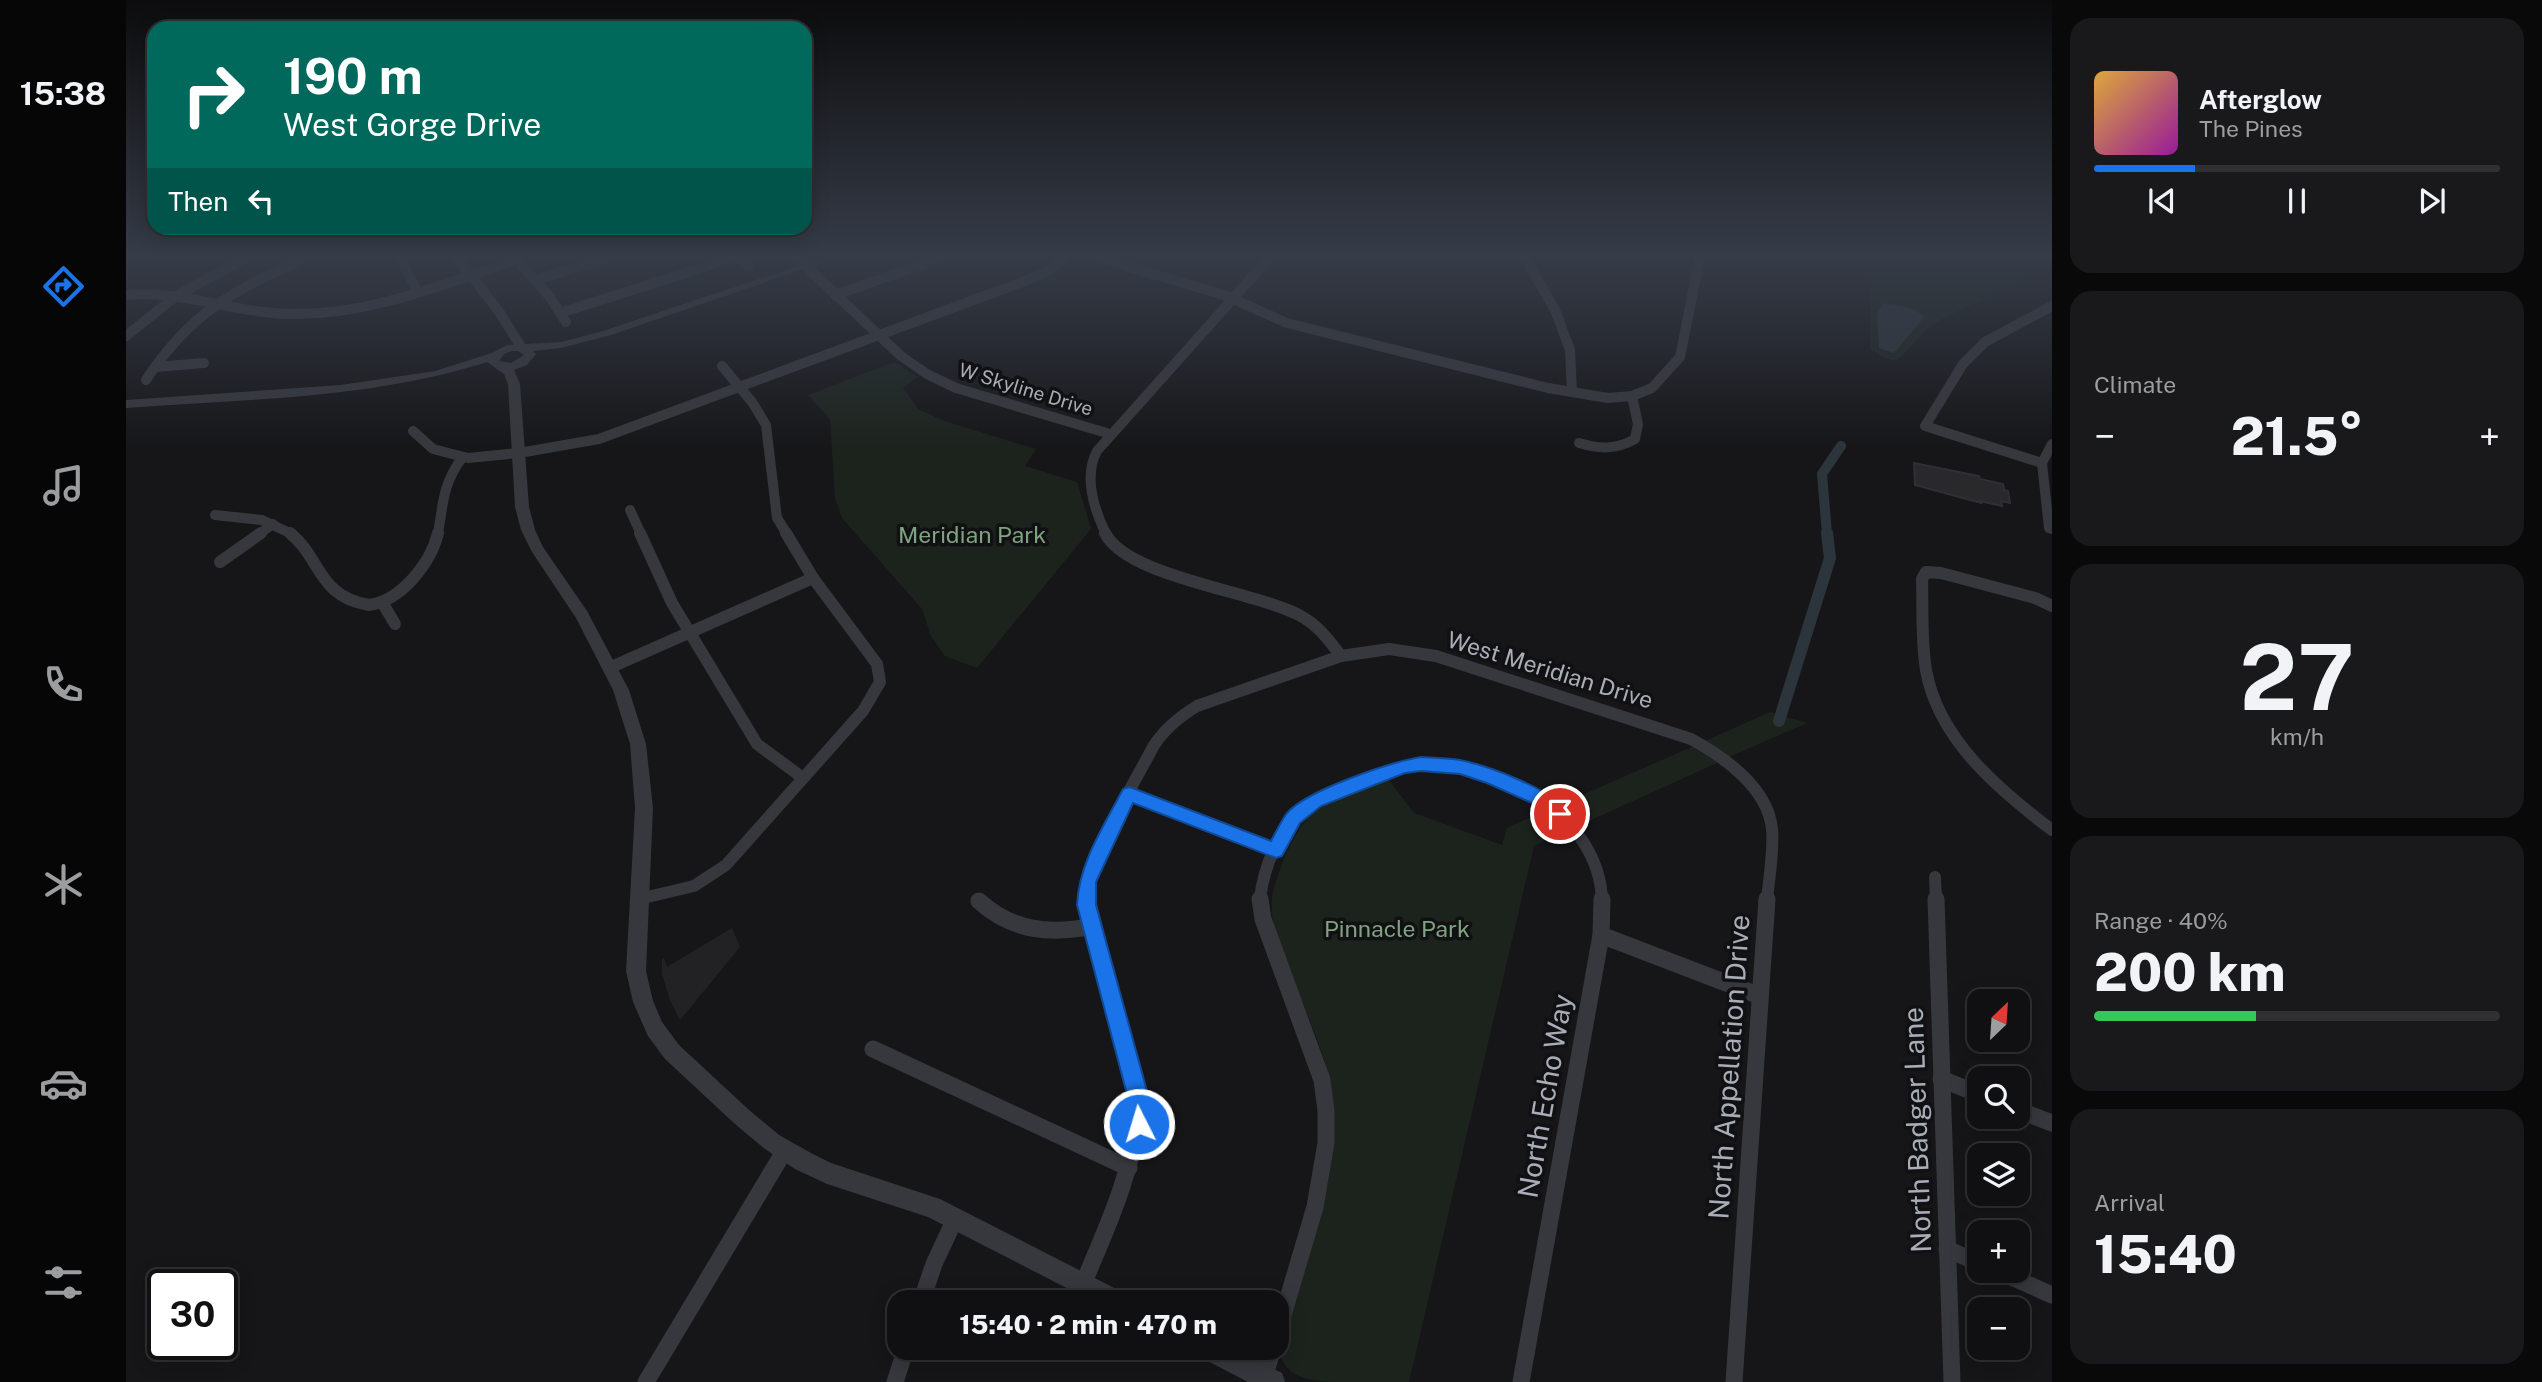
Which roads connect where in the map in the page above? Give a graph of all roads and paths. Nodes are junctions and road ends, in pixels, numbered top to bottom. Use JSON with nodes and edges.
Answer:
{"nodes":[{"id":1,"x":145,"y":320,"type":"edge"},
{"id":2,"x":197,"y":320,"type":"edge"},
{"id":3,"x":504,"y":320,"type":"edge"},
{"id":4,"x":647,"y":320,"type":"edge"},
{"id":5,"x":862,"y":320,"type":"edge"},
{"id":6,"x":920,"y":320,"type":"edge"},
{"id":7,"x":1214,"y":320,"type":"edge"},
{"id":8,"x":1281,"y":320,"type":"edge"},
{"id":9,"x":1559,"y":320,"type":"edge"},
{"id":10,"x":1687,"y":320,"type":"edge"},
{"id":11,"x":2025,"y":320,"type":"edge"},
{"id":12,"x":510,"y":332,"type":"junction"},
{"id":13,"x":126,"y":336,"type":"edge"},
{"id":14,"x":879,"y":336,"type":"junction"},
{"id":15,"x":524,"y":354,"type":"junction"},
{"id":16,"x":499,"y":360,"type":"junction"},
{"id":17,"x":204,"y":363,"type":"dead end"},
{"id":18,"x":722,"y":366,"type":"dead end"},
{"id":19,"x":155,"y":367,"type":"junction"},
{"id":20,"x":146,"y":380,"type":"dead end"},
{"id":21,"x":513,"y":384,"type":"junction"},
{"id":22,"x":741,"y":388,"type":"junction"},
{"id":23,"x":1572,"y":392,"type":"junction"},
{"id":24,"x":1632,"y":396,"type":"junction"},
{"id":25,"x":126,"y":404,"type":"edge"},
{"id":26,"x":1925,"y":426,"type":"joint"},
{"id":27,"x":413,"y":431,"type":"dead end"},
{"id":28,"x":1110,"y":434,"type":"junction"},
{"id":29,"x":1580,"y":443,"type":"dead end"},
{"id":30,"x":2052,"y":444,"type":"edge"},
{"id":31,"x":519,"y":453,"type":"junction"},
{"id":32,"x":463,"y":457,"type":"junction"},
{"id":33,"x":2042,"y":463,"type":"junction"},
{"id":34,"x":630,"y":510,"type":"dead end"},
{"id":35,"x":215,"y":515,"type":"dead end"},
{"id":36,"x":273,"y":524,"type":"junction"},
{"id":37,"x":2051,"y":528,"type":"edge"},
{"id":38,"x":220,"y":562,"type":"dead end"},
{"id":39,"x":813,"y":578,"type":"junction"},
{"id":40,"x":382,"y":602,"type":"junction"},
{"id":41,"x":2052,"y":606,"type":"edge"},
{"id":42,"x":396,"y":624,"type":"dead end"},
{"id":43,"x":691,"y":634,"type":"junction"},
{"id":44,"x":1341,"y":656,"type":"junction"},
{"id":45,"x":609,"y":668,"type":"junction"},
{"id":46,"x":880,"y":682,"type":"joint"},
{"id":47,"x":1736,"y":767,"type":"joint"},
{"id":48,"x":803,"y":778,"type":"junction"},
{"id":49,"x":1129,"y":794,"type":"junction"},
{"id":50,"x":2049,"y":824,"type":"edge"},
{"id":51,"x":1572,"y":826,"type":"joint"},
{"id":52,"x":1276,"y":851,"type":"junction"},
{"id":53,"x":1935,"y":877,"type":"dead end"},
{"id":54,"x":639,"y":899,"type":"junction"},
{"id":55,"x":979,"y":901,"type":"dead end"},
{"id":56,"x":1093,"y":926,"type":"junction"},
{"id":57,"x":1601,"y":934,"type":"junction"},
{"id":58,"x":1760,"y":996,"type":"junction"},
{"id":59,"x":873,"y":1049,"type":"dead end"},
{"id":60,"x":1941,"y":1079,"type":"junction"},
{"id":61,"x":1967,"y":1089,"type":"edge"},
{"id":62,"x":2030,"y":1115,"type":"edge"},
{"id":63,"x":2052,"y":1123,"type":"edge"},
{"id":64,"x":785,"y":1150,"type":"junction"},
{"id":65,"x":1129,"y":1168,"type":"junction"},
{"id":66,"x":955,"y":1219,"type":"junction"},
{"id":67,"x":1947,"y":1249,"type":"junction"},
{"id":68,"x":1967,"y":1258,"type":"edge"},
{"id":69,"x":2025,"y":1283,"type":"edge"},
{"id":70,"x":1083,"y":1284,"type":"junction"},
{"id":71,"x":925,"y":1290,"type":"edge"},
{"id":72,"x":1095,"y":1290,"type":"edge"},
{"id":73,"x":1289,"y":1293,"type":"edge"},
{"id":74,"x":2052,"y":1295,"type":"edge"},
{"id":75,"x":902,"y":1360,"type":"edge"},
{"id":76,"x":1228,"y":1360,"type":"edge"},
{"id":77,"x":1271,"y":1360,"type":"edge"},
{"id":78,"x":1267,"y":1381,"type":"edge"},
{"id":79,"x":646,"y":1382,"type":"edge"},
{"id":80,"x":895,"y":1382,"type":"edge"},
{"id":81,"x":1521,"y":1382,"type":"edge"},
{"id":82,"x":1734,"y":1382,"type":"edge"},
{"id":83,"x":1952,"y":1382,"type":"edge"}],
"edges":[{"from":1,"to":13,"type":"street"},
{"from":2,"to":19,"type":"street"},
{"from":3,"to":12,"type":"street"},
{"from":4,"to":15,"type":"street"},
{"from":5,"to":14,"type":"street","name":"W Skyline Drive"},
{"from":6,"to":14,"type":"street"},
{"from":7,"to":28,"type":"street"},
{"from":8,"to":23,"type":"street"},
{"from":9,"to":23,"type":"street"},
{"from":10,"to":24,"type":"street"},
{"from":11,"to":26,"type":"street"},
{"from":12,"to":15,"type":"street"},
{"from":12,"to":16,"type":"street"},
{"from":14,"to":22,"type":"street"},
{"from":14,"to":28,"type":"street","name":"W Skyline Drive"},
{"from":15,"to":16,"type":"street"},
{"from":15,"to":16,"type":"street"},
{"from":15,"to":21,"type":"street"},
{"from":16,"to":21,"type":"street"},
{"from":16,"to":25,"type":"street"},
{"from":17,"to":19,"type":"street"},
{"from":18,"to":22,"type":"street"},
{"from":19,"to":20,"type":"street"},
{"from":21,"to":31,"type":"street"},
{"from":22,"to":31,"type":"street"},
{"from":22,"to":39,"type":"street"},
{"from":23,"to":24,"type":"street"},
{"from":24,"to":29,"type":"street"},
{"from":26,"to":33,"type":"street"},
{"from":27,"to":32,"type":"street"},
{"from":28,"to":44,"type":"street"},
{"from":30,"to":33,"type":"street"},
{"from":31,"to":32,"type":"street"},
{"from":31,"to":45,"type":"street"},
{"from":32,"to":40,"type":"street"},
{"from":33,"to":37,"type":"street"},
{"from":34,"to":43,"type":"street"},
{"from":35,"to":36,"type":"street"},
{"from":36,"to":38,"type":"street"},
{"from":36,"to":40,"type":"street"},
{"from":39,"to":43,"type":"street"},
{"from":39,"to":46,"type":"street"},
{"from":40,"to":42,"type":"street"},
{"from":41,"to":50,"type":"street"},
{"from":43,"to":45,"type":"street"},
{"from":43,"to":48,"type":"street"},
{"from":44,"to":47,"type":"street","name":"West Meridian Drive"},
{"from":44,"to":49,"type":"street"},
{"from":45,"to":54,"type":"street"},
{"from":46,"to":48,"type":"street"},
{"from":47,"to":58,"type":"street","name":"North Appellation Drive"},
{"from":48,"to":54,"type":"street"},
{"from":49,"to":52,"type":"street"},
{"from":49,"to":56,"type":"street"},
{"from":51,"to":52,"type":"street"},
{"from":51,"to":57,"type":"street","name":"North Echo Way"},
{"from":52,"to":73,"type":"street"},
{"from":53,"to":60,"type":"street","name":"North Badger Lane"},
{"from":54,"to":64,"type":"street"},
{"from":55,"to":56,"type":"street"},
{"from":56,"to":65,"type":"street"},
{"from":57,"to":58,"type":"street"},
{"from":57,"to":81,"type":"street","name":"North Echo Way"},
{"from":58,"to":82,"type":"street","name":"North Appellation Drive"},
{"from":59,"to":65,"type":"street"},
{"from":60,"to":61,"type":"street"},
{"from":60,"to":67,"type":"street","name":"North Badger Lane"},
{"from":62,"to":63,"type":"street"},
{"from":64,"to":66,"type":"street"},
{"from":64,"to":79,"type":"street"},
{"from":65,"to":70,"type":"street"},
{"from":66,"to":70,"type":"street"},
{"from":66,"to":71,"type":"street"},
{"from":67,"to":68,"type":"street"},
{"from":67,"to":83,"type":"street","name":"North Badger Lane"},
{"from":69,"to":74,"type":"street"},
{"from":70,"to":72,"type":"street"},
{"from":75,"to":80,"type":"street"},
{"from":76,"to":78,"type":"street"},
{"from":77,"to":78,"type":"street"}]}
